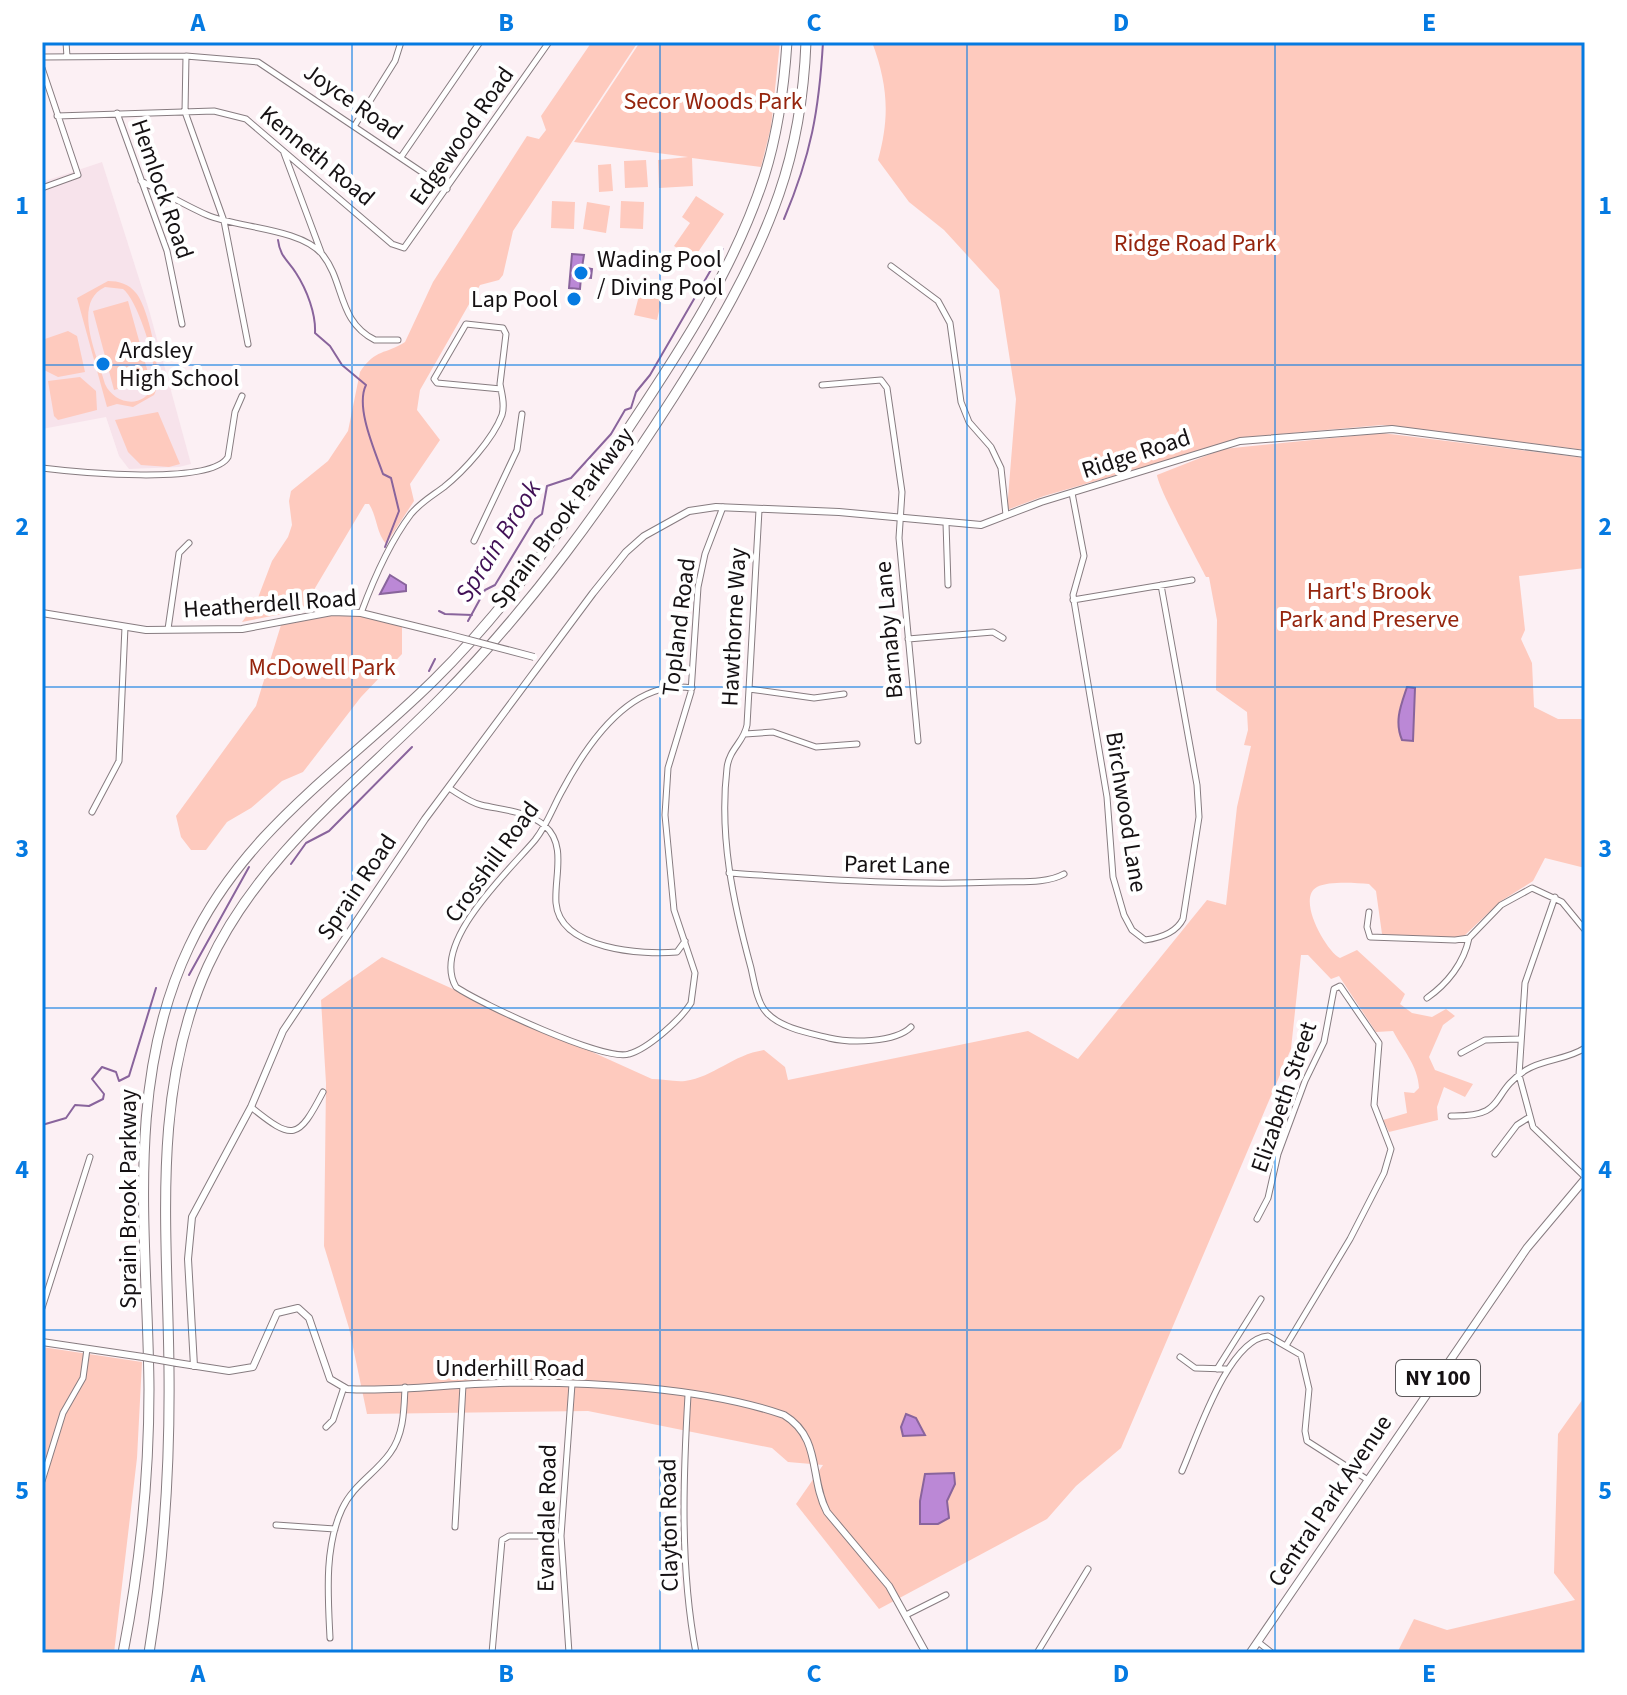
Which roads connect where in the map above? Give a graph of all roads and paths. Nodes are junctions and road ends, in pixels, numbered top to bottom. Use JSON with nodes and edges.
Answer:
{"nodes":[{"id":1,"x":66,"y":42,"type":"edge"},
{"id":2,"x":401,"y":42,"type":"edge"},
{"id":3,"x":471,"y":42,"type":"edge"},
{"id":4,"x":480,"y":42,"type":"edge"},
{"id":5,"x":549,"y":42,"type":"edge"},
{"id":6,"x":787,"y":42,"type":"edge"},
{"id":7,"x":806,"y":42,"type":"edge"},
{"id":8,"x":472,"y":54,"type":"junction"},
{"id":9,"x":186,"y":56,"type":"junction"},
{"id":10,"x":42,"y":57,"type":"edge"},
{"id":11,"x":67,"y":57,"type":"junction"},
{"id":12,"x":42,"y":68,"type":"edge"},
{"id":13,"x":185,"y":112,"type":"junction"},
{"id":14,"x":117,"y":113,"type":"junction"},
{"id":15,"x":57,"y":116,"type":"junction"},
{"id":16,"x":355,"y":125,"type":"junction"},
{"id":17,"x":283,"y":150,"type":"junction"},
{"id":18,"x":401,"y":157,"type":"junction"},
{"id":19,"x":141,"y":181,"type":"junction"},
{"id":20,"x":42,"y":188,"type":"edge"},
{"id":21,"x":447,"y":189,"type":"junction"},
{"id":22,"x":224,"y":221,"type":"junction"},
{"id":23,"x":402,"y":248,"type":"joint"},
{"id":24,"x":322,"y":253,"type":"junction"},
{"id":25,"x":891,"y":266,"type":"dead end"},
{"id":26,"x":182,"y":324,"type":"dead end"},
{"id":27,"x":398,"y":340,"type":"dead end"},
{"id":28,"x":248,"y":344,"type":"dead end"},
{"id":29,"x":822,"y":385,"type":"dead end"},
{"id":30,"x":501,"y":392,"type":"junction"},
{"id":31,"x":242,"y":396,"type":"dead end"},
{"id":32,"x":522,"y":414,"type":"dead end"},
{"id":33,"x":1585,"y":454,"type":"edge"},
{"id":34,"x":42,"y":468,"type":"edge"},
{"id":35,"x":1072,"y":493,"type":"junction"},
{"id":36,"x":723,"y":507,"type":"junction"},
{"id":37,"x":702,"y":508,"type":"joint"},
{"id":38,"x":759,"y":510,"type":"junction"},
{"id":39,"x":1006,"y":515,"type":"junction"},
{"id":40,"x":901,"y":517,"type":"junction"},
{"id":41,"x":946,"y":523,"type":"junction"},
{"id":42,"x":474,"y":541,"type":"dead end"},
{"id":43,"x":189,"y":543,"type":"dead end"},
{"id":44,"x":1192,"y":580,"type":"dead end"},
{"id":45,"x":948,"y":585,"type":"dead end"},
{"id":46,"x":1161,"y":585,"type":"junction"},
{"id":47,"x":1073,"y":600,"type":"junction"},
{"id":48,"x":42,"y":613,"type":"edge"},
{"id":49,"x":361,"y":613,"type":"junction"},
{"id":50,"x":125,"y":627,"type":"junction"},
{"id":51,"x":168,"y":629,"type":"junction"},
{"id":52,"x":1003,"y":638,"type":"dead end"},
{"id":53,"x":908,"y":639,"type":"junction"},
{"id":54,"x":545,"y":661,"type":"junction"},
{"id":55,"x":692,"y":688,"type":"junction"},
{"id":56,"x":749,"y":689,"type":"junction"},
{"id":57,"x":844,"y":694,"type":"dead end"},
{"id":58,"x":745,"y":734,"type":"junction"},
{"id":59,"x":918,"y":741,"type":"dead end"},
{"id":60,"x":857,"y":744,"type":"dead end"},
{"id":61,"x":449,"y":788,"type":"junction"},
{"id":62,"x":92,"y":812,"type":"dead end"},
{"id":63,"x":545,"y":826,"type":"junction"},
{"id":64,"x":729,"y":873,"type":"junction"},
{"id":65,"x":1064,"y":874,"type":"dead end"},
{"id":66,"x":1555,"y":897,"type":"junction"},
{"id":67,"x":1369,"y":912,"type":"dead end"},
{"id":68,"x":1585,"y":930,"type":"edge"},
{"id":69,"x":1469,"y":938,"type":"junction"},
{"id":70,"x":685,"y":941,"type":"junction"},
{"id":71,"x":677,"y":952,"type":"junction"},
{"id":72,"x":690,"y":956,"type":"junction"},
{"id":73,"x":1427,"y":998,"type":"dead end"},
{"id":74,"x":911,"y":1027,"type":"dead end"},
{"id":75,"x":1519,"y":1039,"type":"junction"},
{"id":76,"x":587,"y":1046,"type":"joint"},
{"id":77,"x":1585,"y":1048,"type":"edge"},
{"id":78,"x":1461,"y":1053,"type":"dead end"},
{"id":79,"x":1519,"y":1075,"type":"junction"},
{"id":80,"x":323,"y":1092,"type":"dead end"},
{"id":81,"x":251,"y":1107,"type":"junction"},
{"id":82,"x":1451,"y":1116,"type":"dead end"},
{"id":83,"x":1528,"y":1118,"type":"junction"},
{"id":84,"x":1495,"y":1154,"type":"dead end"},
{"id":85,"x":90,"y":1157,"type":"dead end"},
{"id":86,"x":1585,"y":1178,"type":"edge"},
{"id":87,"x":1257,"y":1219,"type":"dead end"},
{"id":88,"x":1261,"y":1299,"type":"dead end"},
{"id":89,"x":42,"y":1308,"type":"edge"},
{"id":90,"x":42,"y":1342,"type":"edge"},
{"id":91,"x":1287,"y":1344,"type":"junction"},
{"id":92,"x":88,"y":1348,"type":"junction"},
{"id":93,"x":1180,"y":1357,"type":"dead end"},
{"id":94,"x":194,"y":1366,"type":"junction"},
{"id":95,"x":1217,"y":1369,"type":"junction"},
{"id":96,"x":1226,"y":1369,"type":"junction"},
{"id":97,"x":572,"y":1384,"type":"junction"},
{"id":98,"x":463,"y":1385,"type":"junction"},
{"id":99,"x":344,"y":1387,"type":"junction"},
{"id":100,"x":405,"y":1387,"type":"junction"},
{"id":101,"x":688,"y":1395,"type":"junction"},
{"id":102,"x":326,"y":1427,"type":"dead end"},
{"id":103,"x":1182,"y":1471,"type":"dead end"},
{"id":104,"x":1368,"y":1480,"type":"junction"},
{"id":105,"x":42,"y":1481,"type":"edge"},
{"id":106,"x":276,"y":1525,"type":"dead end"},
{"id":107,"x":455,"y":1527,"type":"dead end"},
{"id":108,"x":335,"y":1529,"type":"junction"},
{"id":109,"x":561,"y":1536,"type":"junction"},
{"id":110,"x":1088,"y":1569,"type":"dead end"},
{"id":111,"x":946,"y":1595,"type":"dead end"},
{"id":112,"x":906,"y":1615,"type":"junction"},
{"id":113,"x":330,"y":1638,"type":"dead end"},
{"id":114,"x":1258,"y":1642,"type":"junction"},
{"id":115,"x":123,"y":1653,"type":"edge"},
{"id":116,"x":149,"y":1653,"type":"edge"},
{"id":117,"x":492,"y":1653,"type":"edge"},
{"id":118,"x":569,"y":1653,"type":"edge"},
{"id":119,"x":696,"y":1653,"type":"edge"},
{"id":120,"x":926,"y":1653,"type":"edge"},
{"id":121,"x":1037,"y":1653,"type":"edge"},
{"id":122,"x":1250,"y":1653,"type":"edge"},
{"id":123,"x":1272,"y":1653,"type":"edge"}],
"edges":[{"from":1,"to":11,"type":"street"},
{"from":2,"to":16,"type":"street"},
{"from":3,"to":8,"type":"street"},
{"from":4,"to":8,"type":"street"},
{"from":5,"to":21,"type":"street","name":"Edgewood Road"},
{"from":6,"to":115,"type":"highway","name":"Sprain Brook Parkway"},
{"from":7,"to":116,"type":"highway","name":"Sprain Brook Parkway"},
{"from":8,"to":18,"type":"street"},
{"from":9,"to":11,"type":"street","name":"Joyce Road"},
{"from":9,"to":13,"type":"street"},
{"from":9,"to":16,"type":"street","name":"Joyce Road"},
{"from":10,"to":11,"type":"street","name":"Joyce Road"},
{"from":12,"to":15,"type":"street"},
{"from":13,"to":14,"type":"street","name":"Kenneth Road"},
{"from":13,"to":17,"type":"street","name":"Kenneth Road"},
{"from":13,"to":22,"type":"street"},
{"from":14,"to":15,"type":"street","name":"Kenneth Road"},
{"from":14,"to":19,"type":"street","name":"Hemlock Road"},
{"from":15,"to":20,"type":"street"},
{"from":16,"to":18,"type":"street","name":"Joyce Road"},
{"from":17,"to":23,"type":"street","name":"Kenneth Road"},
{"from":17,"to":24,"type":"street"},
{"from":18,"to":21,"type":"street","name":"Joyce Road"},
{"from":19,"to":22,"type":"street"},
{"from":19,"to":26,"type":"street","name":"Hemlock Road"},
{"from":21,"to":23,"type":"street","name":"Edgewood Road"},
{"from":22,"to":24,"type":"street"},
{"from":22,"to":28,"type":"street"},
{"from":24,"to":27,"type":"street"},
{"from":25,"to":39,"type":"street"},
{"from":29,"to":40,"type":"street","name":"Barnaby Lane"},
{"from":30,"to":30,"type":"street"},
{"from":30,"to":49,"type":"street"},
{"from":31,"to":34,"type":"street"},
{"from":32,"to":42,"type":"street"},
{"from":33,"to":35,"type":"street","name":"Ridge Road"},
{"from":35,"to":39,"type":"street","name":"Ridge Road"},
{"from":35,"to":47,"type":"street","name":"Birchwood Lane"},
{"from":36,"to":37,"type":"street","name":"Ridge Road"},
{"from":36,"to":38,"type":"street","name":"Ridge Road"},
{"from":36,"to":55,"type":"street","name":"Topland Road"},
{"from":37,"to":54,"type":"street","name":"Sprain Road"},
{"from":38,"to":40,"type":"street","name":"Ridge Road"},
{"from":38,"to":56,"type":"street","name":"Hawthorne Way"},
{"from":39,"to":41,"type":"street","name":"Ridge Road"},
{"from":40,"to":41,"type":"street","name":"Ridge Road"},
{"from":40,"to":53,"type":"street","name":"Barnaby Lane"},
{"from":41,"to":45,"type":"street"},
{"from":43,"to":51,"type":"street"},
{"from":44,"to":46,"type":"street"},
{"from":46,"to":47,"type":"street"},
{"from":46,"to":47,"type":"street","name":"Birchwood Lane"},
{"from":48,"to":50,"type":"street","name":"Heatherdell Road"},
{"from":49,"to":51,"type":"street","name":"Heatherdell Road"},
{"from":49,"to":54,"type":"street","name":"Heatherdell Road","bridge":true},
{"from":50,"to":51,"type":"street","name":"Heatherdell Road"},
{"from":50,"to":62,"type":"street"},
{"from":52,"to":53,"type":"street"},
{"from":53,"to":59,"type":"street","name":"Barnaby Lane"},
{"from":54,"to":61,"type":"street","name":"Sprain Road"},
{"from":55,"to":63,"type":"street","name":"Crosshill Road"},
{"from":55,"to":70,"type":"street","name":"Topland Road"},
{"from":56,"to":57,"type":"street"},
{"from":56,"to":58,"type":"street","name":"Hawthorne Way"},
{"from":58,"to":60,"type":"street"},
{"from":58,"to":64,"type":"street","name":"Hawthorne Way"},
{"from":61,"to":63,"type":"street"},
{"from":61,"to":81,"type":"street","name":"Sprain Road"},
{"from":63,"to":71,"type":"street"},
{"from":63,"to":76,"type":"street","name":"Crosshill Road"},
{"from":64,"to":65,"type":"street","name":"Paret Lane"},
{"from":64,"to":74,"type":"street","name":"Hawthorne Way"},
{"from":66,"to":68,"type":"street"},
{"from":66,"to":69,"type":"street"},
{"from":66,"to":75,"type":"street"},
{"from":67,"to":69,"type":"street"},
{"from":69,"to":73,"type":"street"},
{"from":70,"to":71,"type":"street"},
{"from":70,"to":72,"type":"street","name":"Topland Road"},
{"from":71,"to":72,"type":"street"},
{"from":72,"to":76,"type":"street","name":"Topland Road"},
{"from":75,"to":78,"type":"street"},
{"from":75,"to":79,"type":"street"},
{"from":77,"to":79,"type":"street"},
{"from":79,"to":82,"type":"street"},
{"from":79,"to":83,"type":"street"},
{"from":80,"to":81,"type":"street"},
{"from":81,"to":94,"type":"street","name":"Sprain Road"},
{"from":83,"to":84,"type":"street"},
{"from":83,"to":86,"type":"street"},
{"from":85,"to":89,"type":"street"},
{"from":86,"to":104,"type":"main road","name":"Central Park Avenue","number":"NY 100"},
{"from":87,"to":91,"type":"street","name":"Elizabeth Street"},
{"from":88,"to":95,"type":"street"},
{"from":90,"to":92,"type":"street"},
{"from":91,"to":96,"type":"street"},
{"from":91,"to":104,"type":"street"},
{"from":92,"to":94,"type":"street","bridge":true},
{"from":92,"to":105,"type":"street"},
{"from":93,"to":95,"type":"street"},
{"from":94,"to":99,"type":"street"},
{"from":95,"to":96,"type":"street"},
{"from":96,"to":103,"type":"street"},
{"from":97,"to":98,"type":"street","name":"Underhill Road"},
{"from":97,"to":101,"type":"street","name":"Underhill Road"},
{"from":97,"to":109,"type":"street","name":"Evandale Road"},
{"from":98,"to":100,"type":"street","name":"Underhill Road"},
{"from":98,"to":107,"type":"street"},
{"from":99,"to":100,"type":"street","name":"Underhill Road"},
{"from":99,"to":102,"type":"street"},
{"from":100,"to":108,"type":"street"},
{"from":101,"to":112,"type":"street","name":"Underhill Road"},
{"from":101,"to":119,"type":"street","name":"Clayton Road"},
{"from":104,"to":114,"type":"main road","name":"Central Park Avenue","number":"NY 100"},
{"from":106,"to":108,"type":"street"},
{"from":108,"to":113,"type":"street"},
{"from":109,"to":117,"type":"street"},
{"from":109,"to":118,"type":"street","name":"Evandale Road"},
{"from":110,"to":121,"type":"street"},
{"from":111,"to":112,"type":"street"},
{"from":112,"to":120,"type":"street","name":"Underhill Road"},
{"from":114,"to":122,"type":"main road","name":"Central Park Avenue","number":"NY 100"},
{"from":114,"to":123,"type":"street"}]}
